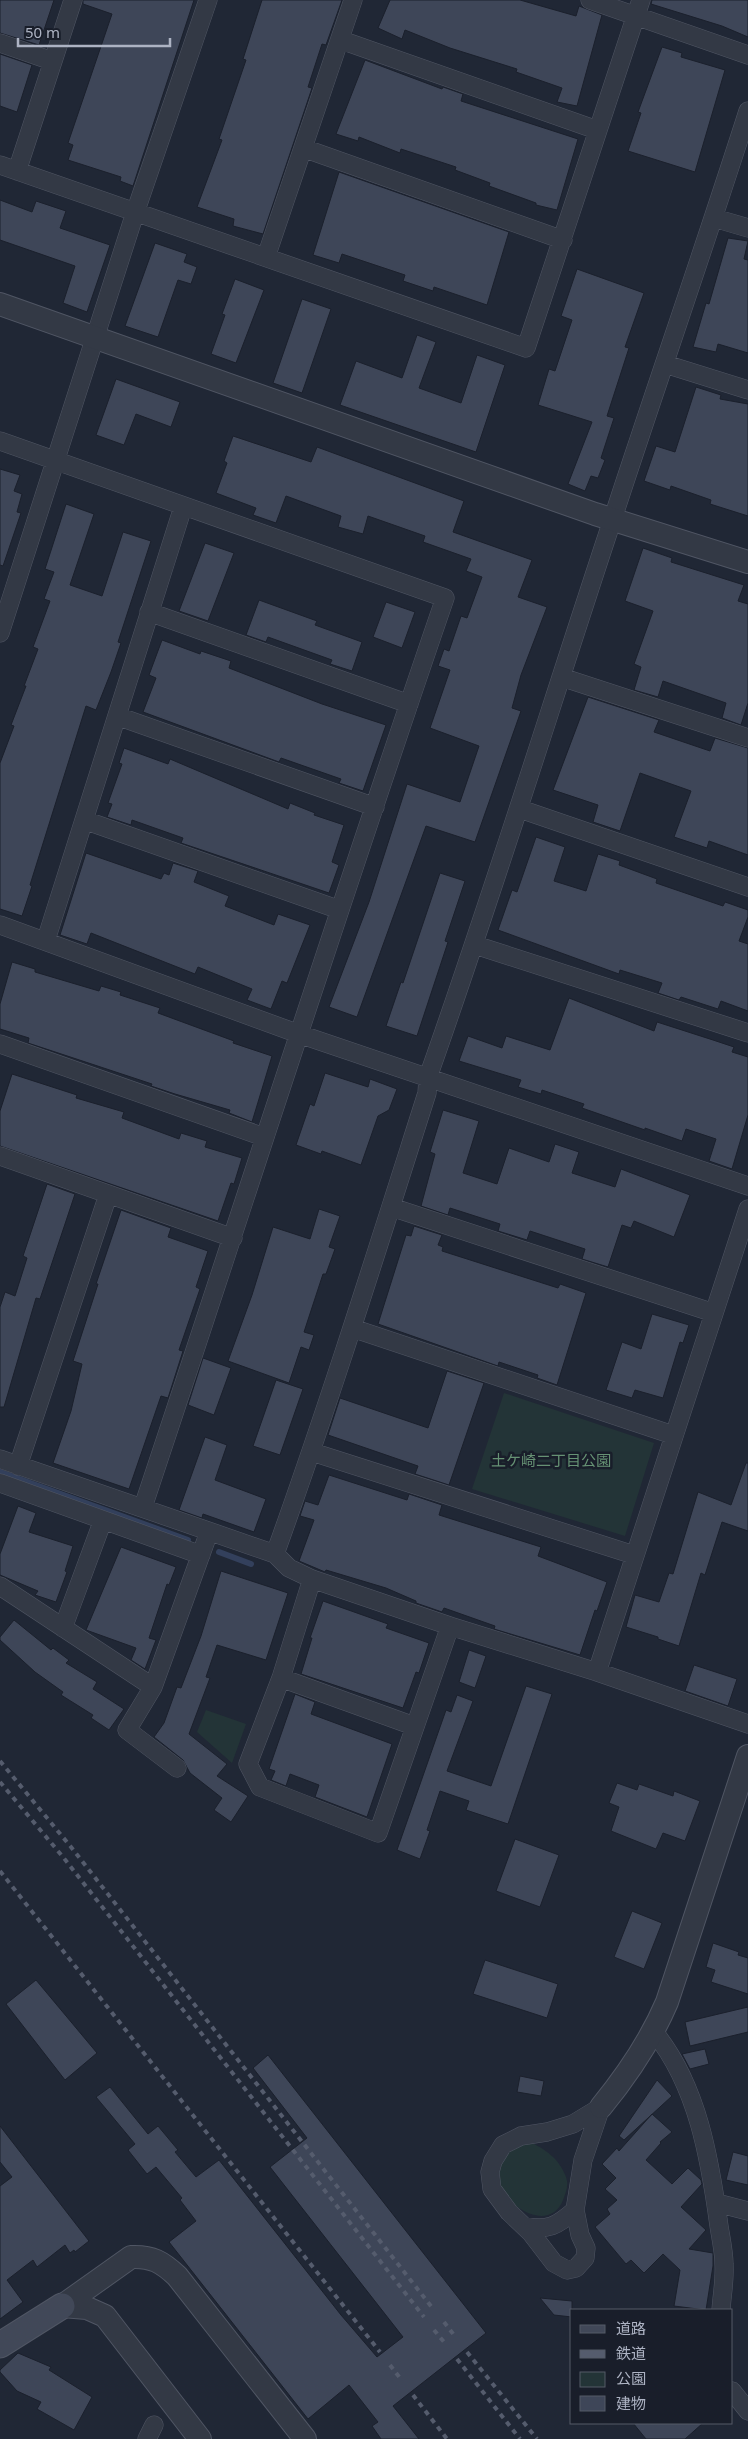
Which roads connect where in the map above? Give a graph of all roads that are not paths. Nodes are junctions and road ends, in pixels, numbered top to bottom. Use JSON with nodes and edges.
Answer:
{"nodes":[{"id":1,"x":73,"y":0,"type":"edge"},
{"id":2,"x":208,"y":0,"type":"edge"},
{"id":3,"x":353,"y":0,"type":"edge"},
{"id":4,"x":590,"y":0,"type":"edge"},
{"id":5,"x":638,"y":8,"type":"edge"},
{"id":6,"x":340,"y":40,"type":"junction"},
{"id":7,"x":0,"y":43,"type":"edge"},
{"id":8,"x":748,"y":55,"type":"edge"},
{"id":9,"x":52,"y":61,"type":"junction"},
{"id":10,"x":748,"y":111,"type":"edge"},
{"id":11,"x":597,"y":130,"type":"junction"},
{"id":12,"x":303,"y":148,"type":"junction"},
{"id":13,"x":0,"y":165,"type":"edge"},
{"id":14,"x":17,"y":171,"type":"junction"},
{"id":15,"x":136,"y":213,"type":"junction"},
{"id":16,"x":714,"y":218,"type":"junction"},
{"id":17,"x":748,"y":228,"type":"edge"},
{"id":18,"x":563,"y":240,"type":"junction"},
{"id":19,"x":266,"y":257,"type":"junction"},
{"id":20,"x":0,"y":304,"type":"edge"},
{"id":21,"x":96,"y":338,"type":"junction"},
{"id":22,"x":665,"y":364,"type":"junction"},
{"id":23,"x":748,"y":390,"type":"edge"},
{"id":24,"x":0,"y":441,"type":"edge"},
{"id":25,"x":55,"y":461,"type":"junction"},
{"id":26,"x":184,"y":507,"type":"junction"},
{"id":27,"x":612,"y":520,"type":"junction"},
{"id":28,"x":748,"y":562,"type":"edge"},
{"id":29,"x":149,"y":612,"type":"junction"},
{"id":30,"x":0,"y":633,"type":"edge"},
{"id":31,"x":562,"y":677,"type":"junction"},
{"id":32,"x":409,"y":704,"type":"junction"},
{"id":33,"x":118,"y":716,"type":"junction"},
{"id":34,"x":748,"y":738,"type":"edge"},
{"id":35,"x":375,"y":807,"type":"junction"},
{"id":36,"x":520,"y":809,"type":"junction"},
{"id":37,"x":84,"y":820,"type":"junction"},
{"id":38,"x":748,"y":887,"type":"edge"},
{"id":39,"x":340,"y":910,"type":"junction"},
{"id":40,"x":0,"y":925,"type":"edge"},
{"id":41,"x":46,"y":940,"type":"junction"},
{"id":42,"x":475,"y":945,"type":"junction"},
{"id":43,"x":748,"y":1033,"type":"edge"},
{"id":44,"x":298,"y":1034,"type":"junction"},
{"id":45,"x":0,"y":1044,"type":"edge"},
{"id":46,"x":428,"y":1077,"type":"junction"},
{"id":47,"x":264,"y":1137,"type":"junction"},
{"id":48,"x":0,"y":1156,"type":"edge"},
{"id":49,"x":748,"y":1186,"type":"edge"},
{"id":50,"x":108,"y":1195,"type":"junction"},
{"id":51,"x":391,"y":1207,"type":"junction"},
{"id":52,"x":748,"y":1209,"type":"edge"},
{"id":53,"x":233,"y":1238,"type":"junction"},
{"id":54,"x":714,"y":1313,"type":"junction"},
{"id":55,"x":352,"y":1328,"type":"junction"},
{"id":56,"x":673,"y":1435,"type":"junction"},
{"id":57,"x":312,"y":1452,"type":"junction"},
{"id":58,"x":0,"y":1459,"type":"edge"},
{"id":59,"x":18,"y":1466,"type":"junction"},
{"id":60,"x":0,"y":1484,"type":"edge"},
{"id":61,"x":143,"y":1507,"type":"junction"},
{"id":62,"x":104,"y":1520,"type":"junction"},
{"id":63,"x":209,"y":1532,"type":"junction"},
{"id":64,"x":276,"y":1554,"type":"junction"},
{"id":65,"x":201,"y":1555,"type":"junction"},
{"id":66,"x":634,"y":1556,"type":"junction"},
{"id":67,"x":312,"y":1579,"type":"junction"},
{"id":68,"x":0,"y":1586,"type":"edge"},
{"id":69,"x":450,"y":1626,"type":"junction"},
{"id":70,"x":64,"y":1628,"type":"junction"},
{"id":71,"x":597,"y":1672,"type":"junction"},
{"id":72,"x":280,"y":1678,"type":"junction"},
{"id":73,"x":153,"y":1687,"type":"junction"},
{"id":74,"x":748,"y":1724,"type":"edge"},
{"id":75,"x":414,"y":1726,"type":"junction"},
{"id":76,"x":748,"y":1756,"type":"edge"},
{"id":77,"x":177,"y":1768,"type":"dead end"},
{"id":78,"x":654,"y":2032,"type":"junction"},
{"id":79,"x":601,"y":2107,"type":"junction"},
{"id":80,"x":717,"y":2203,"type":"junction"},
{"id":81,"x":575,"y":2210,"type":"junction"},
{"id":82,"x":748,"y":2211,"type":"edge"},
{"id":83,"x":524,"y":2226,"type":"junction"},
{"id":84,"x":62,"y":2306,"type":"junction"},
{"id":85,"x":721,"y":2309,"type":"edge"},
{"id":86,"x":0,"y":2345,"type":"edge"},
{"id":87,"x":733,"y":2392,"type":"edge"},
{"id":88,"x":748,"y":2411,"type":"edge"},
{"id":89,"x":200,"y":2439,"type":"edge"},
{"id":90,"x":306,"y":2439,"type":"edge"}],
"edges":[{"from":1,"to":9,"type":"street"},
{"from":2,"to":15,"type":"street"},
{"from":3,"to":6,"type":"street"},
{"from":4,"to":5,"type":"street"},
{"from":5,"to":8,"type":"street"},
{"from":5,"to":11,"type":"street"},
{"from":6,"to":11,"type":"street"},
{"from":6,"to":12,"type":"street"},
{"from":7,"to":9,"type":"street"},
{"from":9,"to":14,"type":"street"},
{"from":10,"to":16,"type":"street"},
{"from":11,"to":18,"type":"street"},
{"from":12,"to":18,"type":"street"},
{"from":12,"to":19,"type":"street"},
{"from":13,"to":14,"type":"street"},
{"from":14,"to":15,"type":"street"},
{"from":15,"to":19,"type":"street"},
{"from":15,"to":21,"type":"street"},
{"from":16,"to":17,"type":"street"},
{"from":16,"to":22,"type":"street"},
{"from":18,"to":19,"type":"street"},
{"from":20,"to":21,"type":"street"},
{"from":21,"to":25,"type":"street"},
{"from":21,"to":27,"type":"street"},
{"from":22,"to":23,"type":"street"},
{"from":22,"to":27,"type":"street"},
{"from":24,"to":25,"type":"street"},
{"from":25,"to":26,"type":"street"},
{"from":25,"to":30,"type":"street"},
{"from":26,"to":29,"type":"street"},
{"from":26,"to":32,"type":"street"},
{"from":27,"to":28,"type":"street"},
{"from":27,"to":31,"type":"street"},
{"from":29,"to":32,"type":"street"},
{"from":29,"to":33,"type":"street"},
{"from":31,"to":34,"type":"street"},
{"from":31,"to":36,"type":"street"},
{"from":32,"to":35,"type":"street"},
{"from":33,"to":35,"type":"street"},
{"from":33,"to":37,"type":"street"},
{"from":35,"to":39,"type":"street"},
{"from":36,"to":38,"type":"street"},
{"from":36,"to":42,"type":"street"},
{"from":37,"to":39,"type":"street"},
{"from":37,"to":41,"type":"street"},
{"from":39,"to":44,"type":"street"},
{"from":40,"to":41,"type":"street"},
{"from":41,"to":44,"type":"street"},
{"from":42,"to":43,"type":"street"},
{"from":42,"to":46,"type":"street"},
{"from":44,"to":46,"type":"street"},
{"from":44,"to":47,"type":"street"},
{"from":45,"to":47,"type":"street"},
{"from":46,"to":49,"type":"street"},
{"from":46,"to":51,"type":"street"},
{"from":47,"to":53,"type":"street"},
{"from":48,"to":50,"type":"street"},
{"from":50,"to":53,"type":"street"},
{"from":50,"to":59,"type":"street"},
{"from":51,"to":54,"type":"street"},
{"from":51,"to":55,"type":"street"},
{"from":52,"to":54,"type":"street"},
{"from":53,"to":61,"type":"street"},
{"from":54,"to":56,"type":"street"},
{"from":55,"to":56,"type":"street"},
{"from":55,"to":57,"type":"street"},
{"from":56,"to":66,"type":"street"},
{"from":57,"to":64,"type":"street"},
{"from":57,"to":66,"type":"street"},
{"from":58,"to":59,"type":"street"},
{"from":59,"to":61,"type":"street"},
{"from":60,"to":62,"type":"street"},
{"from":61,"to":63,"type":"street"},
{"from":62,"to":65,"type":"street"},
{"from":62,"to":70,"type":"street"},
{"from":63,"to":64,"type":"street"},
{"from":63,"to":65,"type":"street"},
{"from":64,"to":67,"type":"street"},
{"from":65,"to":73,"type":"street"},
{"from":66,"to":71,"type":"street"},
{"from":67,"to":69,"type":"street"},
{"from":67,"to":72,"type":"street"},
{"from":68,"to":70,"type":"street"},
{"from":69,"to":71,"type":"street"},
{"from":69,"to":75,"type":"street"},
{"from":70,"to":73,"type":"street"},
{"from":71,"to":74,"type":"street"},
{"from":72,"to":75,"type":"street"},
{"from":72,"to":75,"type":"street"},
{"from":73,"to":77,"type":"street"},
{"from":76,"to":78,"type":"street"},
{"from":78,"to":79,"type":"street"},
{"from":78,"to":80,"type":"street"},
{"from":79,"to":81,"type":"street"},
{"from":79,"to":83,"type":"street"},
{"from":80,"to":82,"type":"street"},
{"from":80,"to":85,"type":"street"},
{"from":81,"to":83,"type":"street"},
{"from":81,"to":83,"type":"street"},
{"from":84,"to":86,"type":"main road"},
{"from":84,"to":89,"type":"street"},
{"from":84,"to":90,"type":"street"},
{"from":87,"to":88,"type":"street"}]}
